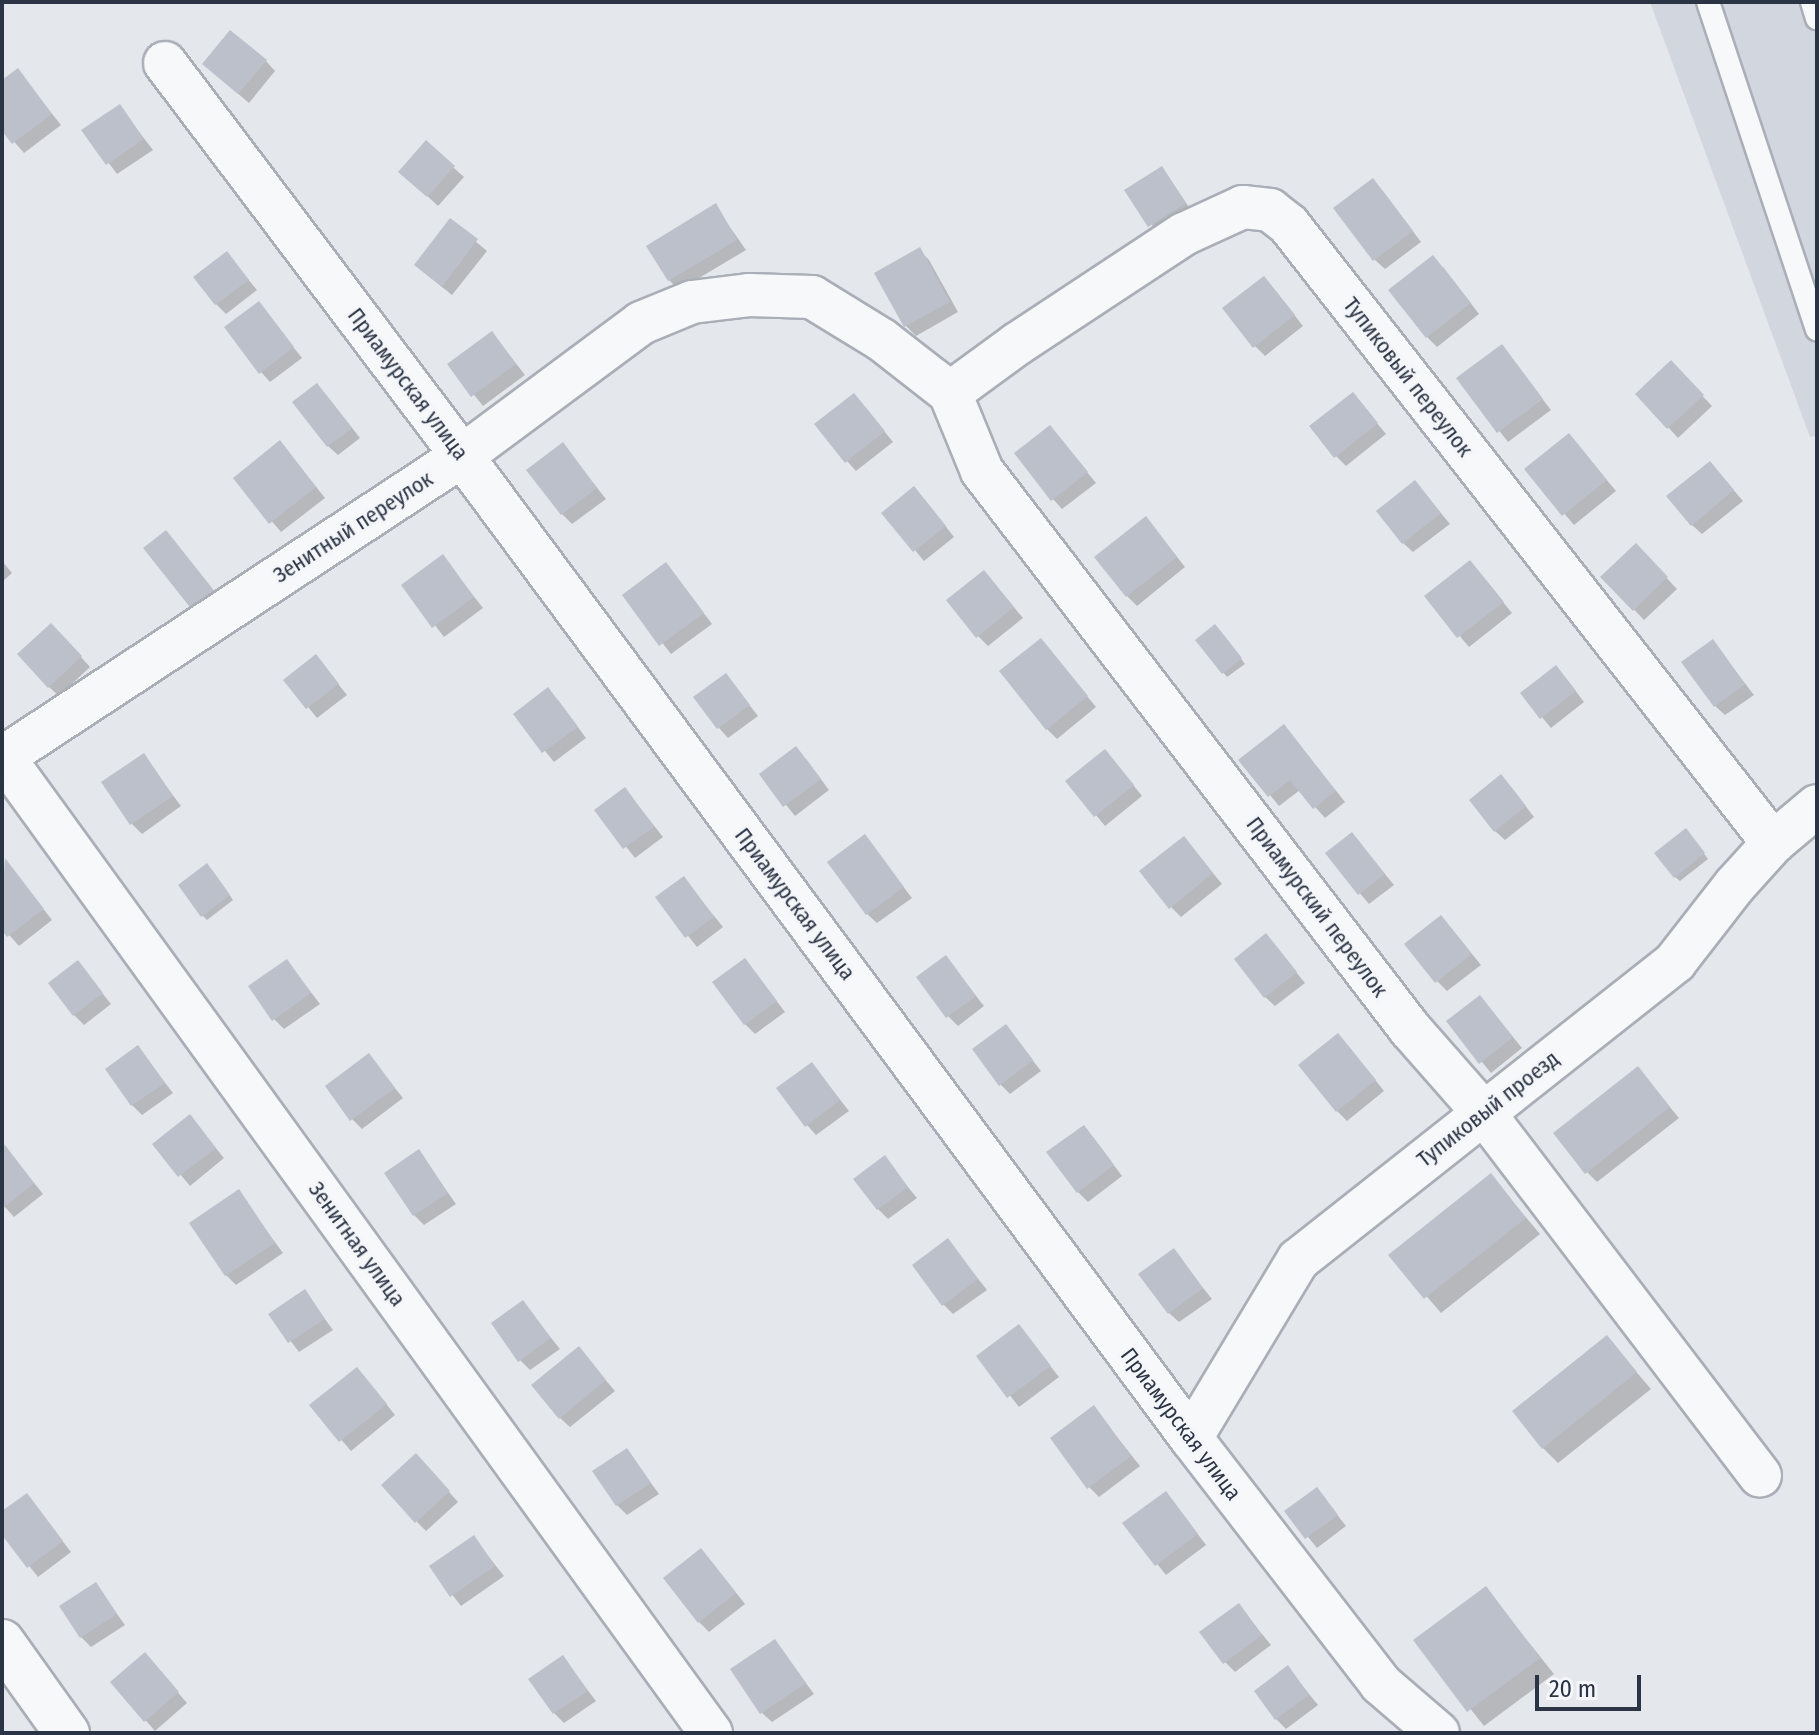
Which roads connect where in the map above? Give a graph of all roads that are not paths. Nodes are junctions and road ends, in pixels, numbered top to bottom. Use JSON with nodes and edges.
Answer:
{"nodes":[{"id":1,"x":1708,"y":2,"type":"edge"},
{"id":2,"x":1815,"y":2,"type":"edge"},
{"id":3,"x":1817,"y":18,"type":"edge"},
{"id":4,"x":165,"y":63,"type":"dead end"},
{"id":5,"x":1817,"y":329,"type":"edge"},
{"id":6,"x":882,"y":340,"type":"joint"},
{"id":7,"x":950,"y":393,"type":"junction"},
{"id":8,"x":462,"y":456,"type":"junction"},
{"id":9,"x":3,"y":756,"type":"edge"},
{"id":10,"x":1817,"y":806,"type":"edge"},
{"id":11,"x":1773,"y":843,"type":"junction"},
{"id":12,"x":1483,"y":1112,"type":"junction"},
{"id":13,"x":1191,"y":1438,"type":"junction"},
{"id":14,"x":1760,"y":1475,"type":"dead end"},
{"id":15,"x":2,"y":1642,"type":"edge"},
{"id":16,"x":67,"y":1733,"type":"edge"},
{"id":17,"x":711,"y":1733,"type":"edge"},
{"id":18,"x":1438,"y":1733,"type":"edge"}],
"edges":[{"from":1,"to":5,"type":"lane"},
{"from":2,"to":3,"type":"lane"},
{"from":4,"to":8,"type":"street","name":"Приамурская улица"},
{"from":6,"to":7,"type":"street","name":"Приамурский переулок"},
{"from":6,"to":8,"type":"street","name":"Зенитный переулок"},
{"from":7,"to":11,"type":"street","name":"Тупиковый переулок"},
{"from":7,"to":12,"type":"street","name":"Приамурский переулок"},
{"from":8,"to":9,"type":"street","name":"Зенитный переулок"},
{"from":8,"to":13,"type":"street","name":"Приамурская улица"},
{"from":9,"to":17,"type":"street","name":"Зенитная улица"},
{"from":10,"to":11,"type":"street","name":"Тупиковый проезд"},
{"from":11,"to":12,"type":"street","name":"Тупиковый проезд"},
{"from":12,"to":13,"type":"street","name":"Тупиковый проезд"},
{"from":12,"to":14,"type":"street","name":"Приамурский переулок"},
{"from":13,"to":18,"type":"street","name":"Приамурская улица"},
{"from":15,"to":16,"type":"street"}]}
